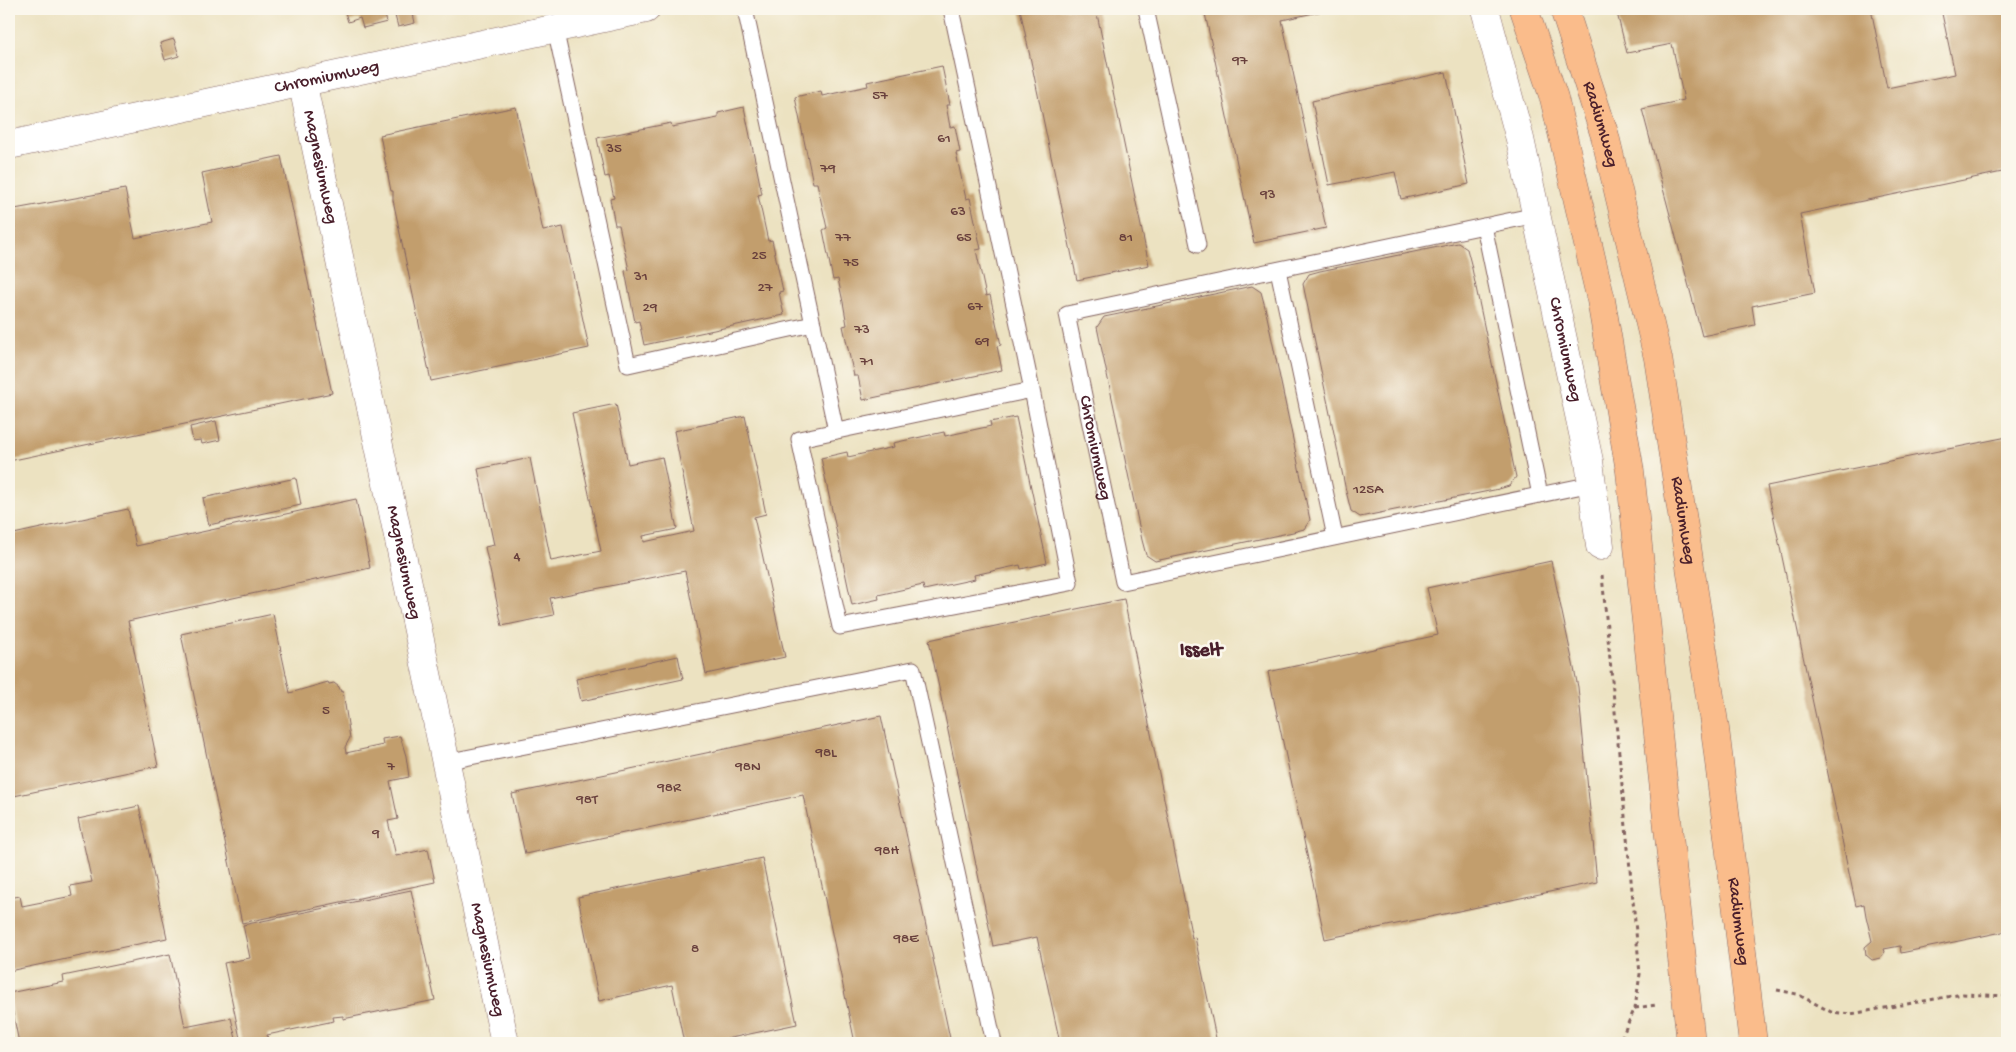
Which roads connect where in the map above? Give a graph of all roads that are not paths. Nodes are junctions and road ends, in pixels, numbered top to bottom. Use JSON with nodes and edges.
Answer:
{"nodes":[{"id":1,"x":646,"y":9,"type":"edge"},
{"id":2,"x":745,"y":9,"type":"edge"},
{"id":3,"x":951,"y":9,"type":"edge"},
{"id":4,"x":1146,"y":9,"type":"edge"},
{"id":5,"x":1485,"y":9,"type":"edge"},
{"id":6,"x":1524,"y":9,"type":"edge"},
{"id":7,"x":1564,"y":9,"type":"edge"},
{"id":8,"x":554,"y":28,"type":"junction"},
{"id":9,"x":302,"y":81,"type":"junction"},
{"id":10,"x":9,"y":145,"type":"edge"},
{"id":11,"x":1536,"y":215,"type":"junction"},
{"id":12,"x":1484,"y":226,"type":"junction"},
{"id":13,"x":1198,"y":245,"type":"dead end"},
{"id":14,"x":1278,"y":270,"type":"junction"},
{"id":15,"x":813,"y":324,"type":"junction"},
{"id":16,"x":1032,"y":390,"type":"junction"},
{"id":17,"x":836,"y":431,"type":"junction"},
{"id":18,"x":1592,"y":484,"type":"junction"},
{"id":19,"x":1540,"y":495,"type":"junction"},
{"id":20,"x":1335,"y":538,"type":"junction"},
{"id":21,"x":1600,"y":546,"type":"road end"},
{"id":22,"x":445,"y":762,"type":"junction"},
{"id":23,"x":505,"y":1043,"type":"edge"},
{"id":24,"x":994,"y":1043,"type":"edge"},
{"id":25,"x":1691,"y":1043,"type":"edge"},
{"id":26,"x":1753,"y":1043,"type":"edge"}],
"edges":[{"from":1,"to":8,"type":"street","name":"Chromiumweg"},
{"from":2,"to":15,"type":"lane"},
{"from":3,"to":16,"type":"lane"},
{"from":4,"to":13,"type":"lane"},
{"from":5,"to":11,"type":"street","name":"Chromiumweg"},
{"from":6,"to":25,"type":"main road","name":"Radiumweg"},
{"from":7,"to":26,"type":"main road","name":"Radiumweg"},
{"from":8,"to":9,"type":"street","name":"Chromiumweg"},
{"from":8,"to":15,"type":"lane"},
{"from":9,"to":10,"type":"street","name":"Chromiumweg"},
{"from":9,"to":22,"type":"street","name":"Magnesiumweg"},
{"from":11,"to":12,"type":"lane","name":"Chromiumweg"},
{"from":11,"to":18,"type":"street","name":"Chromiumweg"},
{"from":12,"to":14,"type":"lane","name":"Chromiumweg"},
{"from":12,"to":19,"type":"lane"},
{"from":14,"to":20,"type":"lane"},
{"from":14,"to":20,"type":"lane","name":"Chromiumweg"},
{"from":15,"to":17,"type":"lane"},
{"from":16,"to":17,"type":"lane"},
{"from":16,"to":17,"type":"lane"},
{"from":18,"to":19,"type":"lane","name":"Chromiumweg"},
{"from":18,"to":21,"type":"street","name":"Chromiumweg"},
{"from":19,"to":20,"type":"lane","name":"Chromiumweg"},
{"from":22,"to":23,"type":"street","name":"Magnesiumweg"},
{"from":22,"to":24,"type":"lane"}]}
